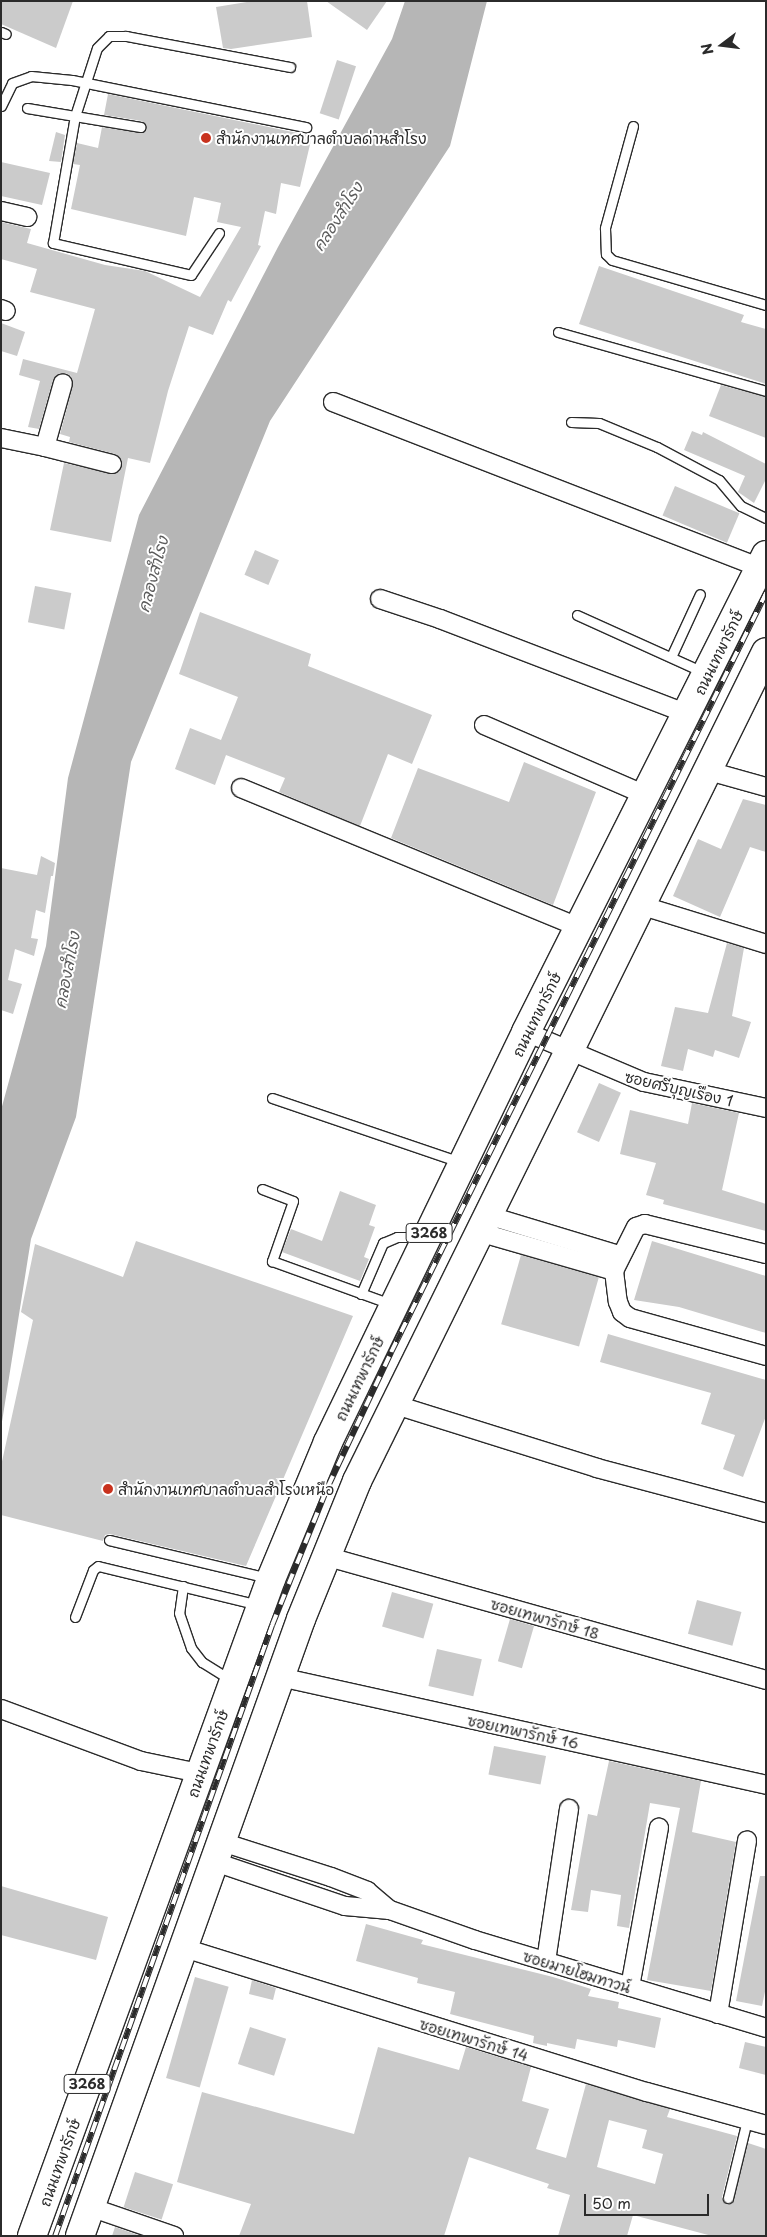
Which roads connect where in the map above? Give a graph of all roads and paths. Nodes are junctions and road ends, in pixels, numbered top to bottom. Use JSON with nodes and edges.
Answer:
{"nodes":[{"id":1,"x":290,"y":67,"type":"dead end"},
{"id":2,"x":86,"y":83,"type":"junction"},
{"id":3,"x":1,"y":106,"type":"edge"},
{"id":4,"x":27,"y":108,"type":"dead end"},
{"id":5,"x":75,"y":116,"type":"junction"},
{"id":6,"x":633,"y":126,"type":"dead end"},
{"id":7,"x":140,"y":127,"type":"dead end"},
{"id":8,"x":306,"y":127,"type":"dead end"},
{"id":9,"x":1,"y":211,"type":"edge"},
{"id":10,"x":27,"y":217,"type":"dead end"},
{"id":11,"x":219,"y":233,"type":"dead end"},
{"id":12,"x":766,"y":306,"type":"edge"},
{"id":13,"x":558,"y":332,"type":"dead end"},
{"id":14,"x":63,"y":383,"type":"dead end"},
{"id":15,"x":766,"y":391,"type":"edge"},
{"id":16,"x":332,"y":402,"type":"dead end"},
{"id":17,"x":571,"y":422,"type":"dead end"},
{"id":18,"x":1,"y":438,"type":"edge"},
{"id":19,"x":45,"y":448,"type":"junction"},
{"id":20,"x":112,"y":464,"type":"dead end"},
{"id":21,"x":766,"y":518,"type":"edge"},
{"id":22,"x":763,"y":561,"type":"edge"},
{"id":23,"x":700,"y":594,"type":"dead end"},
{"id":24,"x":380,"y":599,"type":"dead end"},
{"id":25,"x":577,"y":615,"type":"dead end"},
{"id":26,"x":766,"y":652,"type":"edge"},
{"id":27,"x":671,"y":657,"type":"junction"},
{"id":28,"x":708,"y":674,"type":"junction"},
{"id":29,"x":687,"y":714,"type":"junction"},
{"id":30,"x":484,"y":725,"type":"dead end"},
{"id":31,"x":709,"y":771,"type":"junction"},
{"id":32,"x":766,"y":787,"type":"edge"},
{"id":33,"x":241,"y":788,"type":"dead end"},
{"id":34,"x":646,"y":795,"type":"junction"},
{"id":35,"x":640,"y":905,"type":"junction"},
{"id":36,"x":578,"y":927,"type":"junction"},
{"id":37,"x":766,"y":944,"type":"edge"},
{"id":38,"x":526,"y":1032,"type":"junction"},
{"id":39,"x":567,"y":1050,"type":"junction"},
{"id":40,"x":272,"y":1098,"type":"dead end"},
{"id":41,"x":766,"y":1108,"type":"edge"},
{"id":42,"x":463,"y":1163,"type":"junction"},
{"id":43,"x":262,"y":1189,"type":"dead end"},
{"id":44,"x":483,"y":1223,"type":"junction"},
{"id":45,"x":427,"y":1237,"type":"junction"},
{"id":46,"x":766,"y":1254,"type":"edge"},
{"id":47,"x":617,"y":1263,"type":"junction"},
{"id":48,"x":361,"y":1294,"type":"junction"},
{"id":49,"x":394,"y":1305,"type":"junction"},
{"id":50,"x":766,"y":1356,"type":"edge"},
{"id":51,"x":393,"y":1404,"type":"junction"},
{"id":52,"x":766,"y":1513,"type":"edge"},
{"id":53,"x":109,"y":1540,"type":"dead end"},
{"id":54,"x":325,"y":1556,"type":"junction"},
{"id":55,"x":271,"y":1579,"type":"junction"},
{"id":56,"x":184,"y":1586,"type":"junction"},
{"id":57,"x":261,"y":1606,"type":"junction"},
{"id":58,"x":75,"y":1617,"type":"dead end"},
{"id":59,"x":280,"y":1677,"type":"junction"},
{"id":60,"x":766,"y":1680,"type":"edge"},
{"id":61,"x":233,"y":1682,"type":"junction"},
{"id":62,"x":1,"y":1709,"type":"edge"},
{"id":63,"x":199,"y":1774,"type":"junction"},
{"id":64,"x":766,"y":1785,"type":"edge"},
{"id":65,"x":570,"y":1809,"type":"dead end"},
{"id":66,"x":659,"y":1828,"type":"dead end"},
{"id":67,"x":747,"y":1840,"type":"dead end"},
{"id":68,"x":218,"y":1852,"type":"junction"},
{"id":69,"x":184,"y":1948,"type":"junction"},
{"id":70,"x":546,"y":1961,"type":"junction"},
{"id":71,"x":630,"y":1987,"type":"junction"},
{"id":72,"x":718,"y":2014,"type":"junction"},
{"id":73,"x":766,"y":2028,"type":"edge"},
{"id":74,"x":748,"y":2120,"type":"junction"},
{"id":75,"x":766,"y":2125,"type":"edge"},
{"id":76,"x":728,"y":2198,"type":"dead end"},
{"id":77,"x":90,"y":2207,"type":"junction"},
{"id":78,"x":32,"y":2236,"type":"edge"},
{"id":79,"x":80,"y":2236,"type":"edge"},
{"id":80,"x":174,"y":2236,"type":"edge"}],
"edges":[{"from":1,"to":2,"type":"lane"},
{"from":2,"to":3,"type":"lane"},
{"from":2,"to":5,"type":"lane"},
{"from":2,"to":8,"type":"lane"},
{"from":4,"to":5,"type":"lane"},
{"from":5,"to":7,"type":"lane"},
{"from":5,"to":11,"type":"lane"},
{"from":6,"to":12,"type":"lane"},
{"from":9,"to":10,"type":"street"},
{"from":13,"to":15,"type":"lane"},
{"from":14,"to":19,"type":"street"},
{"from":16,"to":22,"type":"street"},
{"from":17,"to":21,"type":"lane"},
{"from":18,"to":19,"type":"street"},
{"from":19,"to":20,"type":"street"},
{"from":22,"to":28,"type":"main road","name":"ถนนเทพารักษ์","number":"3268"},
{"from":23,"to":27,"type":"lane"},
{"from":24,"to":29,"type":"street"},
{"from":25,"to":27,"type":"lane"},
{"from":26,"to":31,"type":"main road","number":"3268"},
{"from":27,"to":28,"type":"lane"},
{"from":28,"to":29,"type":"main road","name":"ถนนเทพารักษ์","number":"3268"},
{"from":29,"to":34,"type":"main road","name":"ถนนเทพารักษ์","number":"3268"},
{"from":30,"to":34,"type":"street"},
{"from":31,"to":32,"type":"street"},
{"from":31,"to":35,"type":"main road","number":"3268"},
{"from":33,"to":36,"type":"street"},
{"from":34,"to":36,"type":"main road","name":"ถนนเทพารักษ์","number":"3268"},
{"from":35,"to":37,"type":"street"},
{"from":35,"to":39,"type":"main road","number":"3268"},
{"from":36,"to":38,"type":"main road","name":"ถนนเทพารักษ์","number":"3268"},
{"from":38,"to":39,"type":"street","name":"ซอยศรีบุญเรือง 1"},
{"from":38,"to":42,"type":"main road","name":"ถนนเทพารักษ์","number":"3268"},
{"from":39,"to":41,"type":"street","name":"ซอยศรีบุญเรือง 1"},
{"from":39,"to":44,"type":"main road","number":"3268"},
{"from":40,"to":42,"type":"lane"},
{"from":42,"to":45,"type":"main road","name":"ถนนเทพารักษ์","number":"3268"},
{"from":43,"to":48,"type":"lane"},
{"from":44,"to":47,"type":"street"},
{"from":44,"to":51,"type":"main road","number":"3268"},
{"from":45,"to":48,"type":"lane"},
{"from":45,"to":49,"type":"main road","name":"ถนนเทพารักษ์","number":"3268"},
{"from":46,"to":47,"type":"street"},
{"from":47,"to":50,"type":"street"},
{"from":48,"to":49,"type":"lane"},
{"from":49,"to":55,"type":"main road","name":"ถนนเทพารักษ์","number":"3268"},
{"from":51,"to":52,"type":"street"},
{"from":51,"to":54,"type":"main road","number":"3268"},
{"from":53,"to":55,"type":"lane"},
{"from":54,"to":59,"type":"main road","number":"3268"},
{"from":54,"to":60,"type":"street","name":"ซอยเทพารักษ์ 18"},
{"from":55,"to":57,"type":"main road","name":"ถนนเทพารักษ์","number":"3268"},
{"from":56,"to":57,"type":"lane"},
{"from":56,"to":58,"type":"lane"},
{"from":56,"to":61,"type":"lane"},
{"from":57,"to":61,"type":"main road","name":"ถนนเทพารักษ์","number":"3268"},
{"from":59,"to":64,"type":"street","name":"ซอยเทพารักษ์ 16"},
{"from":59,"to":68,"type":"main road","number":"3268"},
{"from":61,"to":63,"type":"main road","name":"ถนนเทพารักษ์","number":"3268"},
{"from":62,"to":63,"type":"street"},
{"from":63,"to":78,"type":"main road","name":"ถนนเทพารักษ์","number":"3268"},
{"from":65,"to":70,"type":"street"},
{"from":66,"to":71,"type":"street"},
{"from":67,"to":72,"type":"street"},
{"from":68,"to":69,"type":"main road","number":"3268"},
{"from":68,"to":70,"type":"street","name":"ซอยมายโฮมทาวน์"},
{"from":69,"to":74,"type":"street","name":"ซอยเทพารักษ์ 14"},
{"from":69,"to":77,"type":"main road","number":"3268"},
{"from":70,"to":71,"type":"street","name":"ซอยมายโฮมทาวน์"},
{"from":71,"to":72,"type":"street","name":"ซอยมายโฮมทาวน์"},
{"from":72,"to":73,"type":"street","name":"ซอยมายโฮมทาวน์"},
{"from":74,"to":75,"type":"street","name":"ซอยเทพารักษ์ 14"},
{"from":74,"to":76,"type":"lane"},
{"from":77,"to":79,"type":"main road","number":"3268"},
{"from":77,"to":80,"type":"street"}]}
